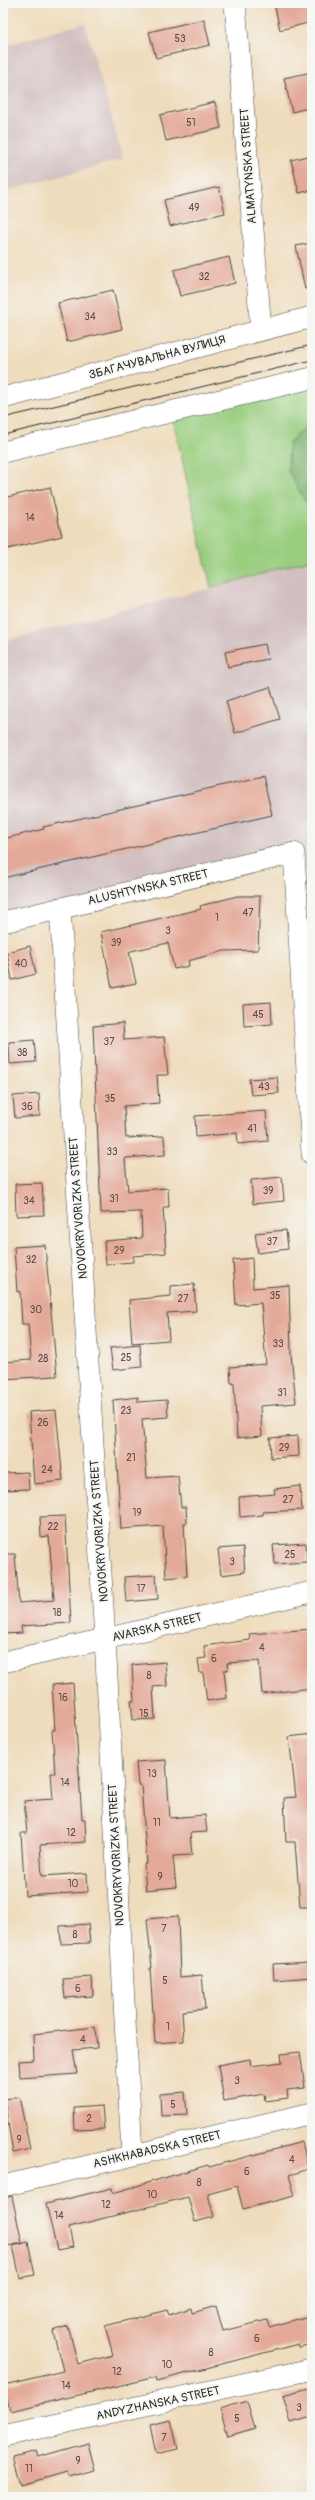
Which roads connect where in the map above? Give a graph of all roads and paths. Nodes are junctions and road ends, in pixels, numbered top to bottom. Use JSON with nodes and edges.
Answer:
{"nodes":[{"id":1,"x":235,"y":3,"type":"edge"},
{"id":2,"x":312,"y":317,"type":"edge"},
{"id":3,"x":261,"y":330,"type":"junction"},
{"id":4,"x":312,"y":378,"type":"edge"},
{"id":5,"x":3,"y":398,"type":"edge"},
{"id":6,"x":3,"y":452,"type":"edge"},
{"id":7,"x":60,"y":908,"type":"junction"},
{"id":8,"x":3,"y":922,"type":"edge"},
{"id":9,"x":312,"y":1154,"type":"edge"},
{"id":10,"x":312,"y":1592,"type":"edge"},
{"id":11,"x":105,"y":1639,"type":"junction"},
{"id":12,"x":3,"y":1662,"type":"edge"},
{"id":13,"x":312,"y":2112,"type":"edge"},
{"id":14,"x":132,"y":2154,"type":"junction"},
{"id":15,"x":3,"y":2186,"type":"edge"},
{"id":16,"x":312,"y":2369,"type":"edge"},
{"id":17,"x":3,"y":2436,"type":"edge"}],
"edges":[{"from":1,"to":3,"type":"street","name":"ALMATYNSKA STREET"},
{"from":2,"to":3,"type":"street","name":"ЗБАГАЧУВАЛЬНА ВУЛИЦЯ"},
{"from":3,"to":5,"type":"street","name":"ЗБАГАЧУВАЛЬНА ВУЛИЦЯ"},
{"from":4,"to":6,"type":"street"},
{"from":7,"to":8,"type":"street","name":"ALUSHTYNSKA STREET"},
{"from":7,"to":9,"type":"street","name":"ALUSHTYNSKA STREET"},
{"from":7,"to":11,"type":"street","name":"NOVOKRYVORIZKA STREET"},
{"from":10,"to":11,"type":"street","name":"AVARSKA STREET"},
{"from":11,"to":12,"type":"street","name":"AVARSKA STREET"},
{"from":11,"to":14,"type":"street","name":"NOVOKRYVORIZKA STREET"},
{"from":13,"to":14,"type":"street","name":"ASHKHABADSKA STREET"},
{"from":14,"to":15,"type":"street","name":"ASHKHABADSKA STREET"},
{"from":16,"to":17,"type":"street","name":"ANDYZHANSKA STREET"}]}
